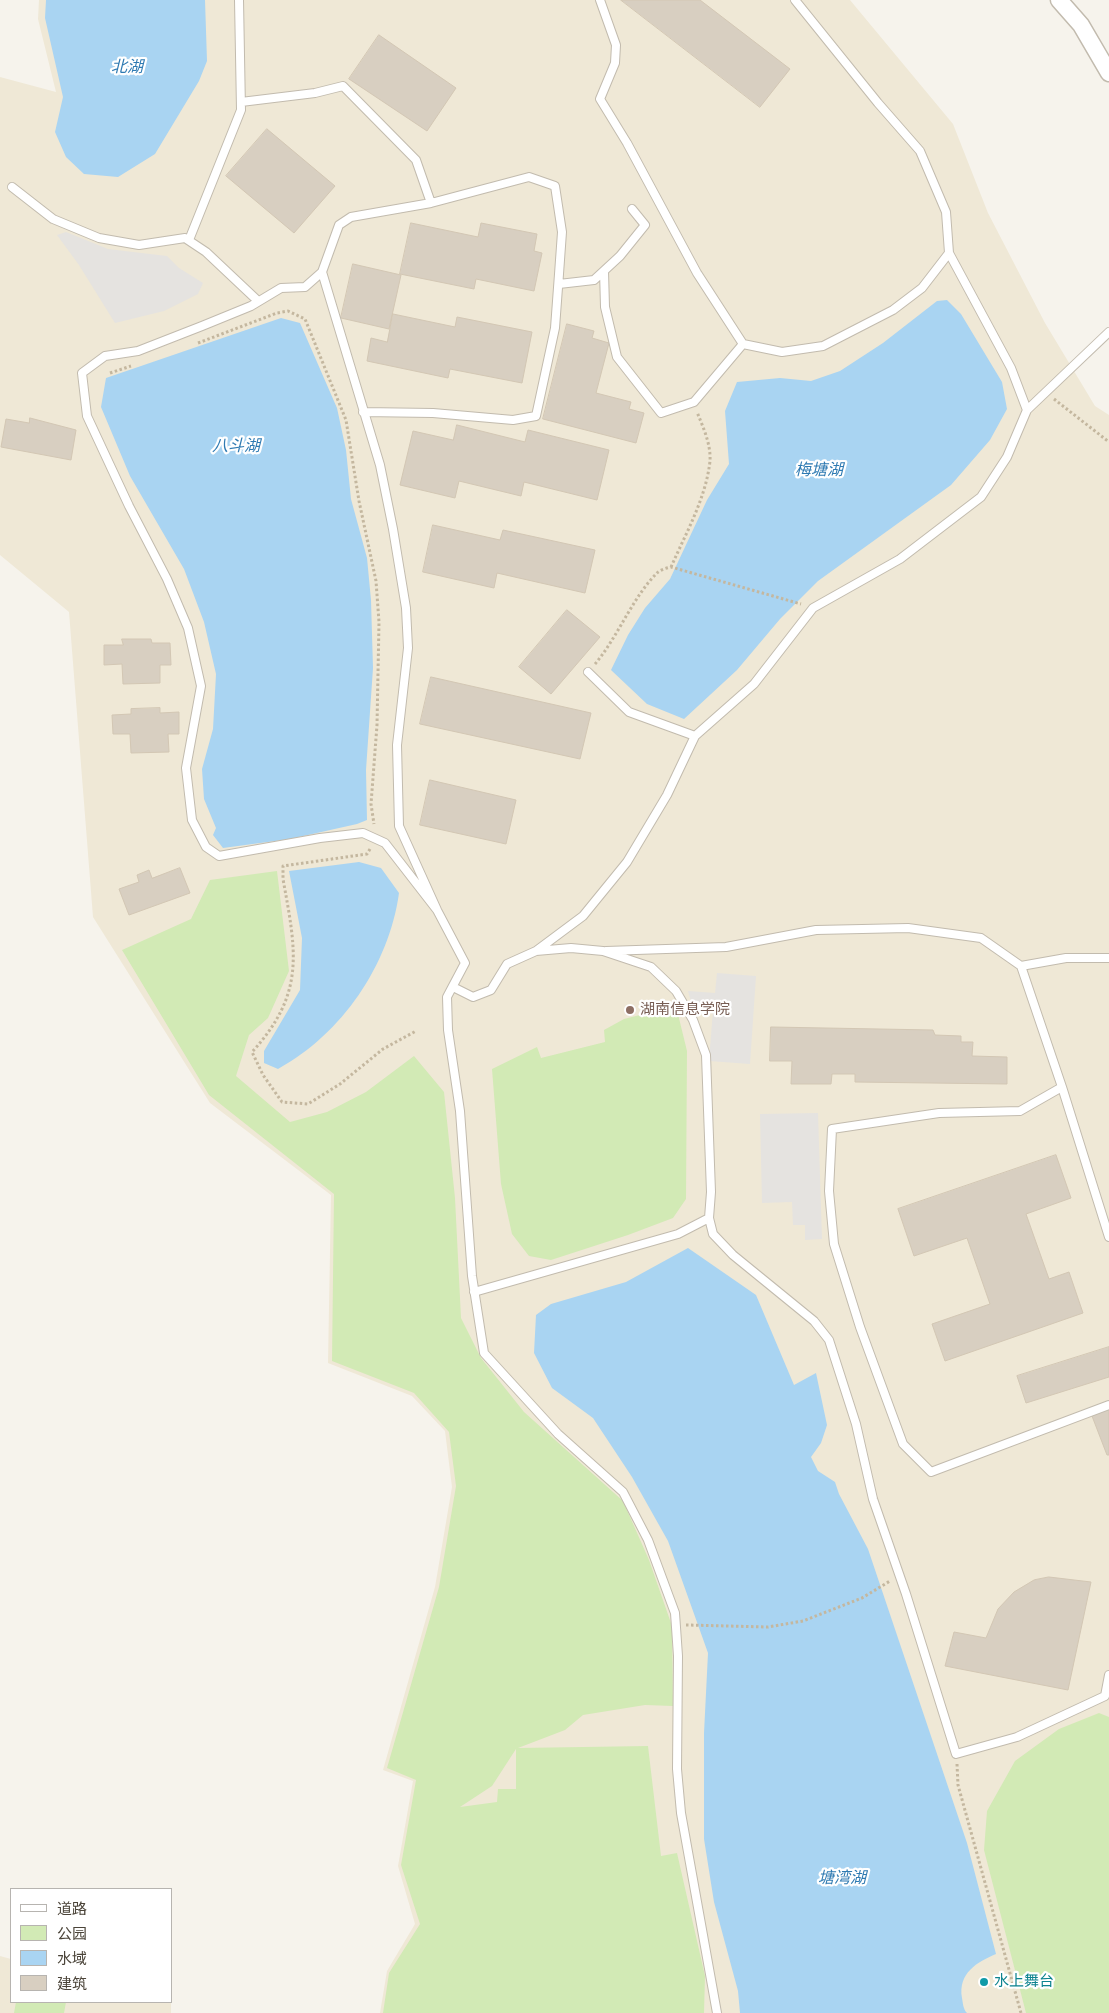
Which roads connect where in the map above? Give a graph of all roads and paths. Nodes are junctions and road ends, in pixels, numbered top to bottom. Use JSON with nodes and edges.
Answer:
{"nodes":[{"id":1,"x":239,"y":0,"type":"edge"},
{"id":2,"x":600,"y":0,"type":"edge"},
{"id":3,"x":794,"y":0,"type":"edge"},
{"id":4,"x":1059,"y":0,"type":"edge"},
{"id":5,"x":1109,"y":73,"type":"edge"},
{"id":6,"x":241,"y":102,"type":"junction"},
{"id":7,"x":12,"y":187,"type":"dead end"},
{"id":8,"x":431,"y":203,"type":"junction"},
{"id":9,"x":632,"y":209,"type":"dead end"},
{"id":10,"x":190,"y":240,"type":"junction"},
{"id":11,"x":949,"y":252,"type":"junction"},
{"id":12,"x":604,"y":271,"type":"junction"},
{"id":13,"x":322,"y":272,"type":"junction"},
{"id":14,"x":558,"y":284,"type":"junction"},
{"id":15,"x":258,"y":302,"type":"junction"},
{"id":16,"x":1109,"y":332,"type":"edge"},
{"id":17,"x":193,"y":344,"type":"dead end"},
{"id":18,"x":743,"y":344,"type":"junction"},
{"id":19,"x":139,"y":363,"type":"dead end"},
{"id":20,"x":110,"y":372,"type":"dead end"},
{"id":21,"x":1045,"y":392,"type":"junction"},
{"id":22,"x":694,"y":402,"type":"junction"},
{"id":23,"x":1027,"y":410,"type":"junction"},
{"id":24,"x":364,"y":412,"type":"junction"},
{"id":25,"x":1109,"y":442,"type":"edge"},
{"id":26,"x":671,"y":567,"type":"junction"},
{"id":27,"x":812,"y":608,"type":"junction"},
{"id":28,"x":588,"y":672,"type":"joint"},
{"id":29,"x":695,"y":736,"type":"junction"},
{"id":30,"x":376,"y":839,"type":"junction"},
{"id":31,"x":437,"y":910,"type":"junction"},
{"id":32,"x":536,"y":951,"type":"junction"},
{"id":33,"x":603,"y":951,"type":"junction"},
{"id":34,"x":1109,"y":958,"type":"edge"},
{"id":35,"x":1021,"y":966,"type":"junction"},
{"id":36,"x":453,"y":987,"type":"junction"},
{"id":37,"x":416,"y":1031,"type":"dead end"},
{"id":38,"x":1062,"y":1087,"type":"junction"},
{"id":39,"x":709,"y":1218,"type":"junction"},
{"id":40,"x":1109,"y":1237,"type":"edge"},
{"id":41,"x":474,"y":1292,"type":"junction"},
{"id":42,"x":1109,"y":1405,"type":"edge"},
{"id":43,"x":900,"y":1576,"type":"junction"},
{"id":44,"x":676,"y":1625,"type":"junction"},
{"id":45,"x":1109,"y":1675,"type":"edge"},
{"id":46,"x":956,"y":1754,"type":"junction"},
{"id":47,"x":717,"y":2013,"type":"edge"},
{"id":48,"x":1021,"y":2013,"type":"edge"}],
"edges":[{"from":1,"to":6,"type":"lane"},
{"from":2,"to":18,"type":"lane"},
{"from":3,"to":11,"type":"lane"},
{"from":4,"to":5,"type":"street"},
{"from":6,"to":8,"type":"lane"},
{"from":6,"to":10,"type":"lane"},
{"from":7,"to":10,"type":"lane"},
{"from":8,"to":13,"type":"lane"},
{"from":8,"to":14,"type":"lane"},
{"from":9,"to":12,"type":"lane"},
{"from":10,"to":15,"type":"lane"},
{"from":11,"to":18,"type":"lane"},
{"from":11,"to":23,"type":"lane"},
{"from":12,"to":14,"type":"lane"},
{"from":12,"to":22,"type":"lane"},
{"from":13,"to":15,"type":"lane"},
{"from":13,"to":24,"type":"lane"},
{"from":14,"to":24,"type":"lane"},
{"from":15,"to":30,"type":"lane"},
{"from":16,"to":21,"type":"lane"},
{"from":17,"to":30,"type":"path"},
{"from":18,"to":22,"type":"lane"},
{"from":19,"to":20,"type":"path"},
{"from":21,"to":23,"type":"lane"},
{"from":21,"to":25,"type":"path"},
{"from":22,"to":26,"type":"path"},
{"from":23,"to":27,"type":"lane"},
{"from":24,"to":31,"type":"lane"},
{"from":26,"to":27,"type":"path"},
{"from":26,"to":28,"type":"path"},
{"from":27,"to":29,"type":"lane"},
{"from":28,"to":29,"type":"lane"},
{"from":29,"to":32,"type":"lane"},
{"from":30,"to":31,"type":"lane"},
{"from":30,"to":37,"type":"path"},
{"from":31,"to":36,"type":"lane"},
{"from":32,"to":33,"type":"lane"},
{"from":32,"to":36,"type":"lane"},
{"from":33,"to":35,"type":"lane"},
{"from":33,"to":39,"type":"lane"},
{"from":34,"to":35,"type":"lane"},
{"from":35,"to":38,"type":"lane"},
{"from":36,"to":41,"type":"lane"},
{"from":38,"to":40,"type":"lane"},
{"from":38,"to":42,"type":"lane"},
{"from":39,"to":41,"type":"lane"},
{"from":39,"to":43,"type":"lane"},
{"from":41,"to":44,"type":"lane"},
{"from":43,"to":44,"type":"path"},
{"from":43,"to":46,"type":"lane"},
{"from":44,"to":47,"type":"lane"},
{"from":45,"to":46,"type":"lane"},
{"from":46,"to":48,"type":"path"}]}
